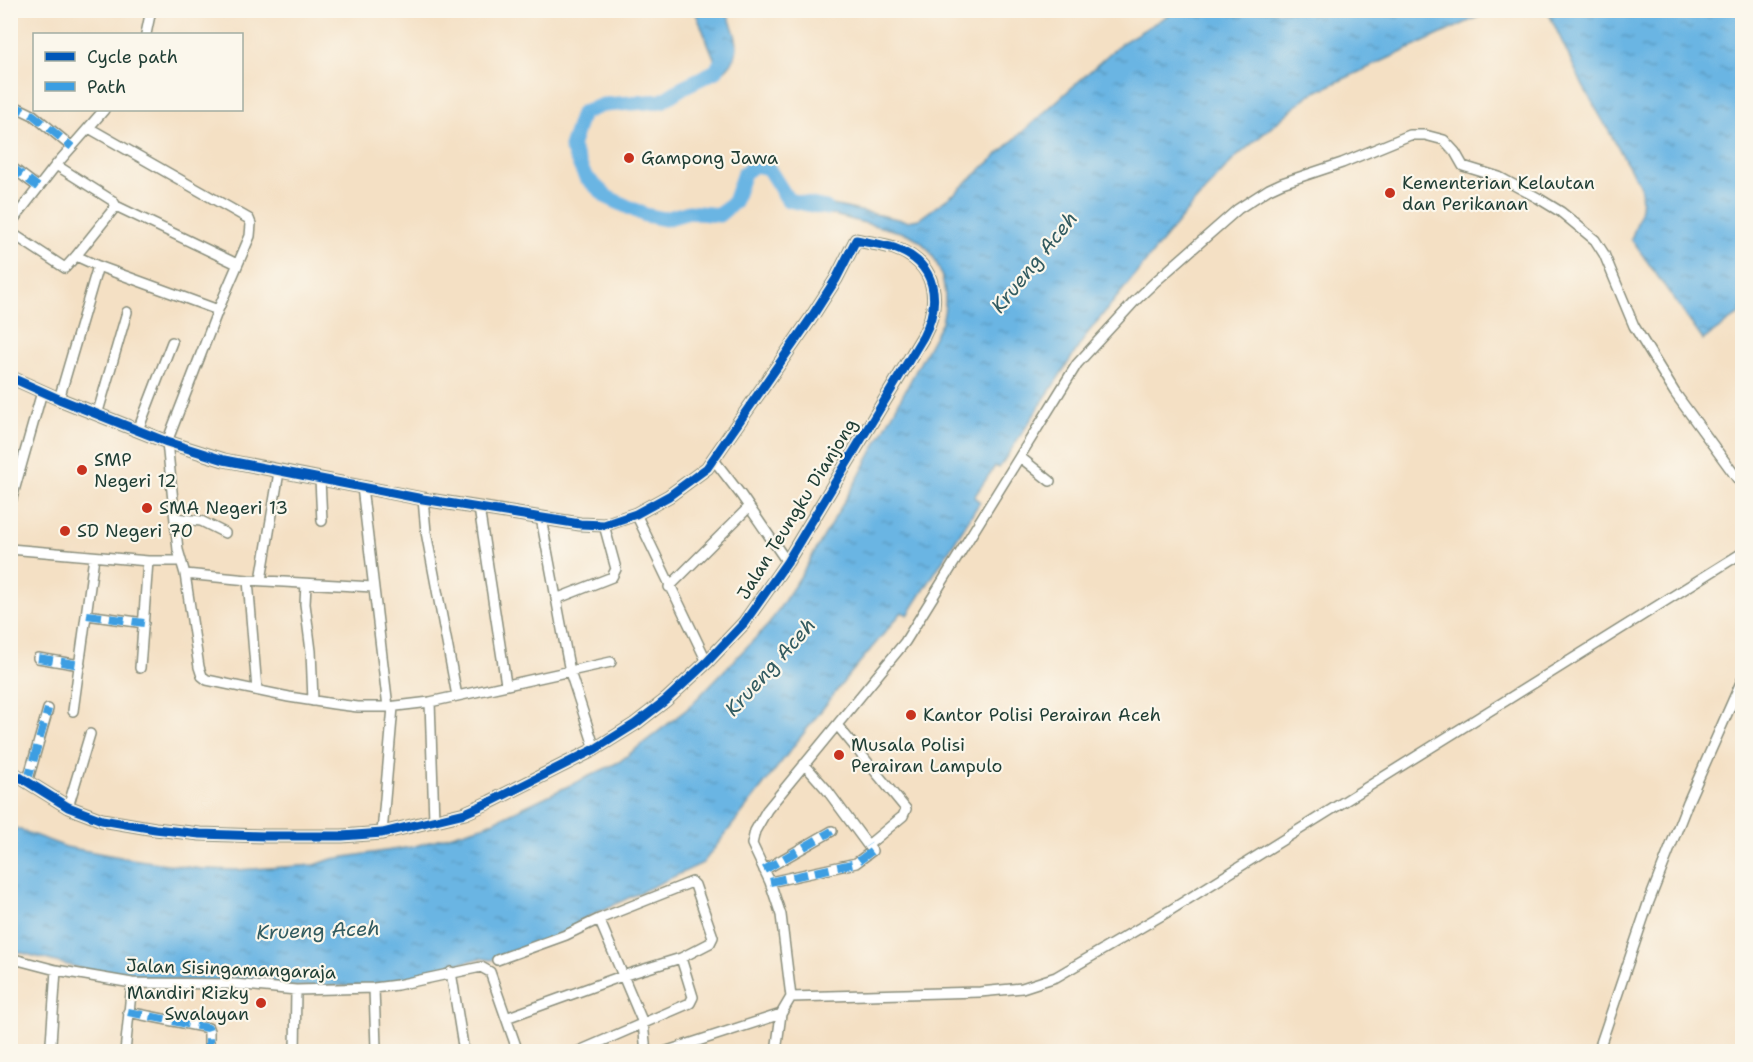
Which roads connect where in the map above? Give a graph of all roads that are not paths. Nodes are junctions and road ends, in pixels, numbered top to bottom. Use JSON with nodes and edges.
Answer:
{"nodes":[{"id":1,"x":151,"y":10,"type":"edge"},
{"id":2,"x":146,"y":33,"type":"edge"},
{"id":3,"x":10,"y":104,"type":"edge"},
{"id":4,"x":103,"y":111,"type":"edge"},
{"id":5,"x":89,"y":128,"type":"junction"},
{"id":6,"x":72,"y":147,"type":"junction"},
{"id":7,"x":10,"y":165,"type":"edge"},
{"id":8,"x":56,"y":165,"type":"junction"},
{"id":9,"x":38,"y":187,"type":"junction"},
{"id":10,"x":116,"y":206,"type":"junction"},
{"id":11,"x":10,"y":224,"type":"edge"},
{"id":12,"x":10,"y":232,"type":"edge"},
{"id":13,"x":76,"y":256,"type":"junction"},
{"id":14,"x":237,"y":264,"type":"junction"},
{"id":15,"x":98,"y":266,"type":"junction"},
{"id":16,"x":218,"y":310,"type":"junction"},
{"id":17,"x":127,"y":312,"type":"dead end"},
{"id":18,"x":172,"y":342,"type":"dead end"},
{"id":19,"x":10,"y":377,"type":"edge"},
{"id":20,"x":42,"y":392,"type":"junction"},
{"id":21,"x":59,"y":399,"type":"junction"},
{"id":22,"x":98,"y":415,"type":"junction"},
{"id":23,"x":138,"y":430,"type":"junction"},
{"id":24,"x":167,"y":442,"type":"junction"},
{"id":25,"x":1020,"y":457,"type":"junction"},
{"id":26,"x":714,"y":460,"type":"junction"},
{"id":27,"x":279,"y":472,"type":"junction"},
{"id":28,"x":320,"y":479,"type":"junction"},
{"id":29,"x":1050,"y":481,"type":"dead end"},
{"id":30,"x":1743,"y":485,"type":"edge"},
{"id":31,"x":362,"y":487,"type":"junction"},
{"id":32,"x":423,"y":499,"type":"junction"},
{"id":33,"x":10,"y":505,"type":"edge"},
{"id":34,"x":479,"y":508,"type":"junction"},
{"id":35,"x":748,"y":508,"type":"junction"},
{"id":36,"x":636,"y":514,"type":"junction"},
{"id":37,"x":175,"y":518,"type":"junction"},
{"id":38,"x":541,"y":518,"type":"junction"},
{"id":39,"x":322,"y":522,"type":"dead end"},
{"id":40,"x":604,"y":525,"type":"junction"},
{"id":41,"x":225,"y":533,"type":"dead end"},
{"id":42,"x":10,"y":549,"type":"edge"},
{"id":43,"x":1743,"y":553,"type":"edge"},
{"id":44,"x":94,"y":557,"type":"junction"},
{"id":45,"x":148,"y":561,"type":"junction"},
{"id":46,"x":180,"y":561,"type":"junction"},
{"id":47,"x":788,"y":562,"type":"junction"},
{"id":48,"x":185,"y":574,"type":"junction"},
{"id":49,"x":261,"y":579,"type":"junction"},
{"id":50,"x":249,"y":580,"type":"junction"},
{"id":51,"x":306,"y":584,"type":"junction"},
{"id":52,"x":669,"y":587,"type":"junction"},
{"id":53,"x":373,"y":588,"type":"junction"},
{"id":54,"x":556,"y":599,"type":"junction"},
{"id":55,"x":87,"y":615,"type":"junction"},
{"id":56,"x":144,"y":623,"type":"junction"},
{"id":57,"x":38,"y":658,"type":"dead end"},
{"id":58,"x":611,"y":662,"type":"dead end"},
{"id":59,"x":707,"y":662,"type":"junction"},
{"id":60,"x":80,"y":665,"type":"junction"},
{"id":61,"x":140,"y":668,"type":"dead end"},
{"id":62,"x":570,"y":672,"type":"junction"},
{"id":63,"x":1743,"y":680,"type":"edge"},
{"id":64,"x":506,"y":684,"type":"junction"},
{"id":65,"x":256,"y":690,"type":"junction"},
{"id":66,"x":457,"y":696,"type":"junction"},
{"id":67,"x":313,"y":701,"type":"junction"},
{"id":68,"x":430,"y":702,"type":"junction"},
{"id":69,"x":390,"y":707,"type":"junction"},
{"id":70,"x":48,"y":709,"type":"dead end"},
{"id":71,"x":73,"y":711,"type":"dead end"},
{"id":72,"x":837,"y":725,"type":"junction"},
{"id":73,"x":90,"y":734,"type":"dead end"},
{"id":74,"x":596,"y":749,"type":"junction"},
{"id":75,"x":804,"y":764,"type":"junction"},
{"id":76,"x":10,"y":771,"type":"edge"},
{"id":77,"x":27,"y":783,"type":"junction"},
{"id":78,"x":68,"y":807,"type":"junction"},
{"id":79,"x":434,"y":820,"type":"junction"},
{"id":80,"x":832,"y":831,"type":"dead end"},
{"id":81,"x":382,"y":833,"type":"junction"},
{"id":82,"x":868,"y":845,"type":"junction"},
{"id":83,"x":764,"y":870,"type":"junction"},
{"id":84,"x":770,"y":882,"type":"junction"},
{"id":85,"x":599,"y":919,"type":"junction"},
{"id":86,"x":10,"y":958,"type":"edge"},
{"id":87,"x":681,"y":958,"type":"junction"},
{"id":88,"x":497,"y":960,"type":"dead end"},
{"id":89,"x":56,"y":970,"type":"junction"},
{"id":90,"x":451,"y":972,"type":"junction"},
{"id":91,"x":622,"y":976,"type":"junction"},
{"id":92,"x":132,"y":983,"type":"junction"},
{"id":93,"x":374,"y":988,"type":"junction"},
{"id":94,"x":296,"y":990,"type":"junction"},
{"id":95,"x":791,"y":997,"type":"junction"},
{"id":96,"x":128,"y":1012,"type":"junction"},
{"id":97,"x":781,"y":1014,"type":"junction"},
{"id":98,"x":506,"y":1018,"type":"junction"},
{"id":99,"x":643,"y":1023,"type":"junction"},
{"id":100,"x":376,"y":1048,"type":"dead end"},
{"id":101,"x":57,"y":1052,"type":"edge"},
{"id":102,"x":125,"y":1052,"type":"edge"},
{"id":103,"x":209,"y":1052,"type":"edge"},
{"id":104,"x":295,"y":1052,"type":"edge"},
{"id":105,"x":464,"y":1052,"type":"edge"},
{"id":106,"x":518,"y":1052,"type":"edge"},
{"id":107,"x":577,"y":1052,"type":"edge"},
{"id":108,"x":646,"y":1052,"type":"edge"},
{"id":109,"x":664,"y":1052,"type":"edge"},
{"id":110,"x":776,"y":1052,"type":"edge"},
{"id":111,"x":1598,"y":1052,"type":"edge"}],
"edges":[{"from":1,"to":2,"type":"street"},
{"from":3,"to":6,"type":"street"},
{"from":4,"to":5,"type":"street"},
{"from":5,"to":6,"type":"street"},
{"from":5,"to":14,"type":"street"},
{"from":6,"to":8,"type":"street"},
{"from":7,"to":9,"type":"street"},
{"from":8,"to":9,"type":"street"},
{"from":8,"to":10,"type":"street"},
{"from":9,"to":11,"type":"street"},
{"from":10,"to":13,"type":"street"},
{"from":10,"to":14,"type":"street"},
{"from":12,"to":13,"type":"street"},
{"from":13,"to":15,"type":"street"},
{"from":14,"to":16,"type":"street"},
{"from":15,"to":16,"type":"street"},
{"from":15,"to":21,"type":"street"},
{"from":16,"to":24,"type":"street"},
{"from":17,"to":22,"type":"street"},
{"from":18,"to":23,"type":"street"},
{"from":19,"to":20,"type":"street"},
{"from":20,"to":21,"type":"street"},
{"from":20,"to":33,"type":"street"},
{"from":21,"to":22,"type":"street"},
{"from":22,"to":23,"type":"street"},
{"from":23,"to":24,"type":"street"},
{"from":24,"to":27,"type":"street"},
{"from":24,"to":37,"type":"street"},
{"from":25,"to":29,"type":"street"},
{"from":25,"to":30,"type":"street"},
{"from":25,"to":72,"type":"street"},
{"from":26,"to":35,"type":"street"},
{"from":26,"to":36,"type":"street"},
{"from":26,"to":47,"type":"street","name":"Jalan Teungku Dianjong"},
{"from":27,"to":28,"type":"street"},
{"from":27,"to":49,"type":"street"},
{"from":28,"to":31,"type":"street"},
{"from":28,"to":39,"type":"street"},
{"from":31,"to":32,"type":"street"},
{"from":31,"to":53,"type":"street"},
{"from":32,"to":34,"type":"street"},
{"from":32,"to":66,"type":"street"},
{"from":34,"to":38,"type":"street"},
{"from":34,"to":64,"type":"street"},
{"from":35,"to":47,"type":"street"},
{"from":35,"to":52,"type":"street"},
{"from":36,"to":40,"type":"street"},
{"from":36,"to":52,"type":"street"},
{"from":37,"to":41,"type":"street"},
{"from":37,"to":46,"type":"street"},
{"from":38,"to":40,"type":"street"},
{"from":38,"to":54,"type":"street"},
{"from":40,"to":54,"type":"street"},
{"from":42,"to":44,"type":"street"},
{"from":43,"to":95,"type":"street"},
{"from":44,"to":45,"type":"street"},
{"from":44,"to":55,"type":"street"},
{"from":45,"to":46,"type":"street"},
{"from":45,"to":56,"type":"street"},
{"from":46,"to":48,"type":"street"},
{"from":47,"to":59,"type":"street","name":"Jalan Teungku Dianjong"},
{"from":48,"to":50,"type":"street"},
{"from":48,"to":65,"type":"street"},
{"from":49,"to":50,"type":"street"},
{"from":49,"to":51,"type":"street"},
{"from":50,"to":65,"type":"street"},
{"from":51,"to":53,"type":"street"},
{"from":51,"to":67,"type":"street"},
{"from":52,"to":59,"type":"street"},
{"from":53,"to":69,"type":"street"},
{"from":54,"to":62,"type":"street"},
{"from":55,"to":56,"type":"street"},
{"from":55,"to":60,"type":"street"},
{"from":56,"to":61,"type":"street"},
{"from":57,"to":60,"type":"street"},
{"from":58,"to":62,"type":"street"},
{"from":59,"to":74,"type":"street","name":"Jalan Teungku Dianjong"},
{"from":60,"to":71,"type":"street"},
{"from":62,"to":64,"type":"street"},
{"from":62,"to":74,"type":"street"},
{"from":63,"to":111,"type":"street"},
{"from":64,"to":66,"type":"street"},
{"from":65,"to":67,"type":"street"},
{"from":66,"to":68,"type":"street"},
{"from":67,"to":69,"type":"street"},
{"from":68,"to":69,"type":"street"},
{"from":68,"to":79,"type":"street"},
{"from":69,"to":81,"type":"street"},
{"from":70,"to":77,"type":"street"},
{"from":72,"to":75,"type":"street"},
{"from":72,"to":82,"type":"street"},
{"from":73,"to":78,"type":"street"},
{"from":74,"to":79,"type":"street","name":"Jalan Teungku Dianjong"},
{"from":75,"to":82,"type":"street"},
{"from":75,"to":83,"type":"street"},
{"from":76,"to":77,"type":"street","name":"Jalan Teungku Dianjong"},
{"from":77,"to":78,"type":"street","name":"Jalan Teungku Dianjong"},
{"from":78,"to":81,"type":"street","name":"Jalan Teungku Dianjong"},
{"from":79,"to":81,"type":"street","name":"Jalan Teungku Dianjong"},
{"from":80,"to":83,"type":"street"},
{"from":82,"to":84,"type":"street"},
{"from":83,"to":84,"type":"street"},
{"from":84,"to":95,"type":"street"},
{"from":85,"to":87,"type":"street"},
{"from":85,"to":88,"type":"street"},
{"from":85,"to":91,"type":"street"},
{"from":86,"to":89,"type":"street","name":"Jalan Sisingamangaraja"},
{"from":87,"to":91,"type":"street"},
{"from":87,"to":99,"type":"street"},
{"from":89,"to":92,"type":"street","name":"Jalan Sisingamangaraja"},
{"from":89,"to":101,"type":"street"},
{"from":90,"to":93,"type":"street","name":"Jalan Sisingamangaraja"},
{"from":90,"to":98,"type":"street","name":"Jalan Sisingamangaraja"},
{"from":90,"to":105,"type":"street"},
{"from":91,"to":98,"type":"street"},
{"from":91,"to":99,"type":"street"},
{"from":92,"to":94,"type":"street","name":"Jalan Sisingamangaraja"},
{"from":92,"to":96,"type":"street"},
{"from":93,"to":94,"type":"street","name":"Jalan Sisingamangaraja"},
{"from":93,"to":100,"type":"street"},
{"from":94,"to":104,"type":"street"},
{"from":95,"to":97,"type":"street"},
{"from":96,"to":102,"type":"street"},
{"from":96,"to":103,"type":"street"},
{"from":97,"to":109,"type":"street"},
{"from":97,"to":110,"type":"street"},
{"from":98,"to":106,"type":"street"},
{"from":99,"to":107,"type":"street"},
{"from":99,"to":108,"type":"street"}]}
